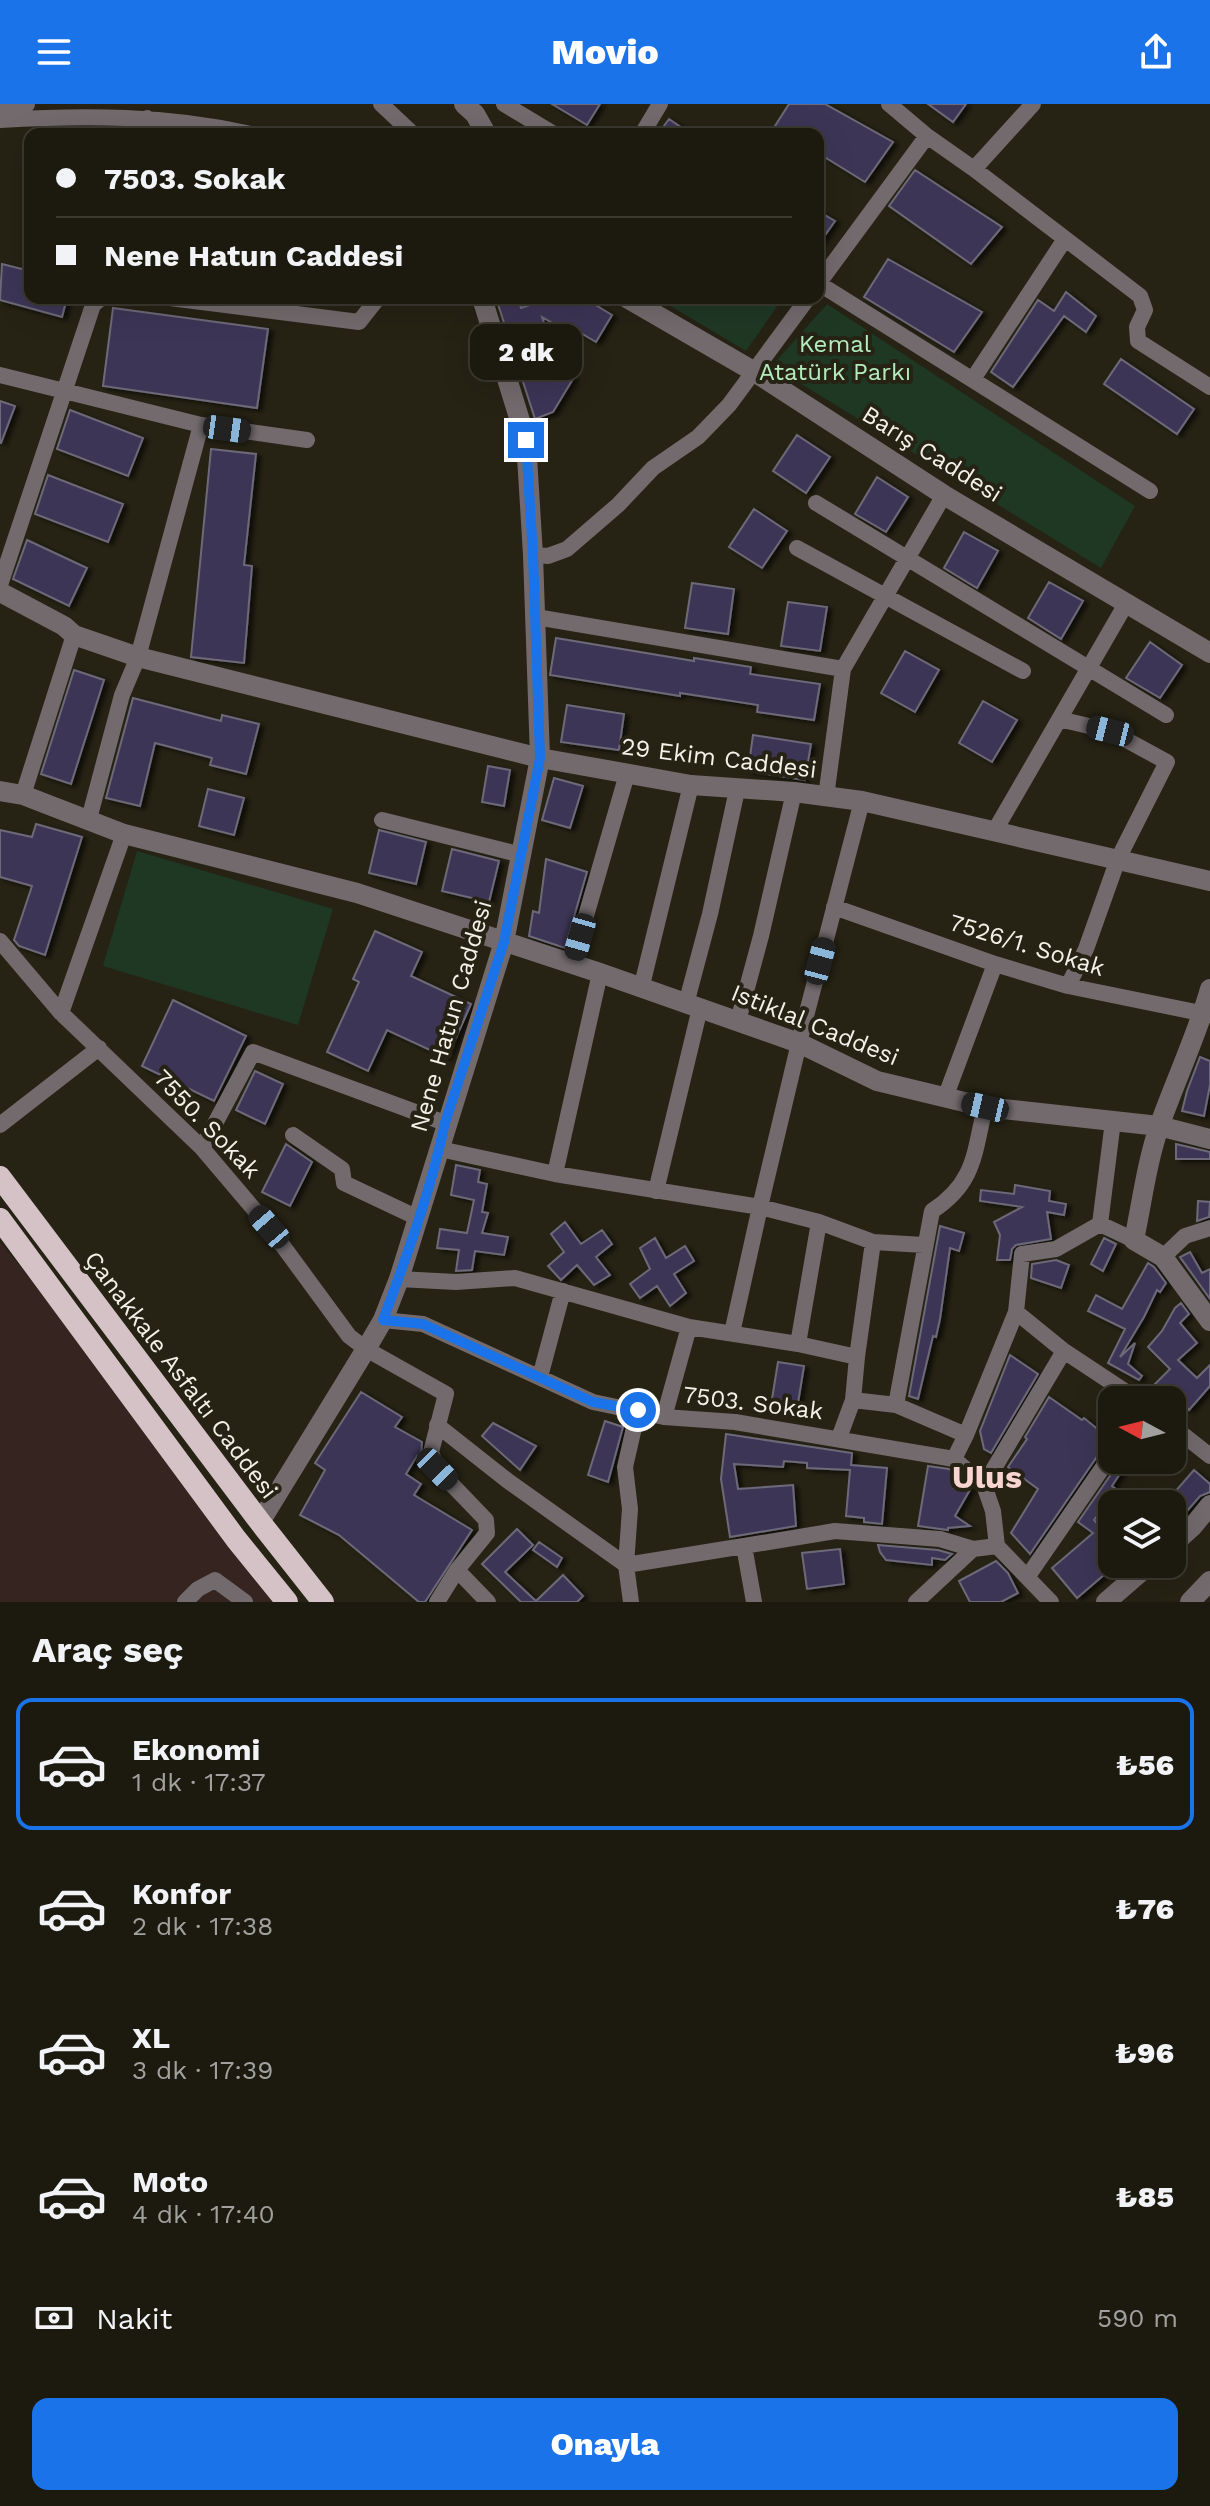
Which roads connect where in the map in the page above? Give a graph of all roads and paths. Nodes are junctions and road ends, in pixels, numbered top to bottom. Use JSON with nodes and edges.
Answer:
{"nodes":[{"id":1,"x":25,"y":104,"type":"edge"},
{"id":2,"x":381,"y":104,"type":"edge"},
{"id":3,"x":504,"y":104,"type":"edge"},
{"id":4,"x":660,"y":104,"type":"edge"},
{"id":5,"x":889,"y":104,"type":"edge"},
{"id":6,"x":1033,"y":104,"type":"edge"},
{"id":7,"x":474,"y":107,"type":"edge"},
{"id":8,"x":104,"y":110,"type":"edge"},
{"id":9,"x":0,"y":118,"type":"edge"},
{"id":10,"x":148,"y":126,"type":"edge"},
{"id":11,"x":226,"y":128,"type":"edge"},
{"id":12,"x":407,"y":128,"type":"edge"},
{"id":13,"x":483,"y":128,"type":"edge"},
{"id":14,"x":544,"y":128,"type":"edge"},
{"id":15,"x":646,"y":128,"type":"edge"},
{"id":16,"x":927,"y":136,"type":"junction"},
{"id":17,"x":974,"y":169,"type":"junction"},
{"id":18,"x":1065,"y":239,"type":"junction"},
{"id":19,"x":824,"y":276,"type":"edge"},
{"id":20,"x":824,"y":288,"type":"edge"},
{"id":21,"x":94,"y":304,"type":"edge"},
{"id":22,"x":225,"y":304,"type":"edge"},
{"id":23,"x":373,"y":304,"type":"edge"},
{"id":24,"x":480,"y":304,"type":"edge"},
{"id":25,"x":637,"y":304,"type":"edge"},
{"id":26,"x":803,"y":304,"type":"edge"},
{"id":27,"x":753,"y":371,"type":"junction"},
{"id":28,"x":0,"y":375,"type":"edge"},
{"id":29,"x":973,"y":379,"type":"junction"},
{"id":30,"x":1210,"y":387,"type":"edge"},
{"id":31,"x":64,"y":391,"type":"junction"},
{"id":32,"x":201,"y":425,"type":"junction"},
{"id":33,"x":307,"y":440,"type":"dead end"},
{"id":34,"x":1150,"y":491,"type":"dead end"},
{"id":35,"x":944,"y":495,"type":"junction"},
{"id":36,"x":816,"y":503,"type":"dead end"},
{"id":37,"x":797,"y":548,"type":"dead end"},
{"id":38,"x":533,"y":555,"type":"junction"},
{"id":39,"x":907,"y":560,"type":"junction"},
{"id":40,"x":0,"y":585,"type":"edge"},
{"id":41,"x":0,"y":592,"type":"edge"},
{"id":42,"x":886,"y":596,"type":"junction"},
{"id":43,"x":1127,"y":602,"type":"junction"},
{"id":44,"x":536,"y":617,"type":"junction"},
{"id":45,"x":74,"y":635,"type":"junction"},
{"id":46,"x":1210,"y":653,"type":"edge"},
{"id":47,"x":138,"y":657,"type":"junction"},
{"id":48,"x":1089,"y":667,"type":"junction"},
{"id":49,"x":843,"y":669,"type":"junction"},
{"id":50,"x":1023,"y":671,"type":"dead end"},
{"id":51,"x":1166,"y":715,"type":"dead end"},
{"id":52,"x":1059,"y":719,"type":"junction"},
{"id":53,"x":540,"y":758,"type":"junction"},
{"id":54,"x":627,"y":774,"type":"junction"},
{"id":55,"x":691,"y":785,"type":"junction"},
{"id":56,"x":737,"y":790,"type":"junction"},
{"id":57,"x":0,"y":791,"type":"edge"},
{"id":58,"x":794,"y":792,"type":"junction"},
{"id":59,"x":23,"y":795,"type":"junction"},
{"id":60,"x":826,"y":797,"type":"junction"},
{"id":61,"x":862,"y":801,"type":"junction"},
{"id":62,"x":89,"y":819,"type":"junction"},
{"id":63,"x":382,"y":820,"type":"dead end"},
{"id":64,"x":994,"y":832,"type":"junction"},
{"id":65,"x":124,"y":834,"type":"junction"},
{"id":66,"x":522,"y":855,"type":"junction"},
{"id":67,"x":1118,"y":859,"type":"junction"},
{"id":68,"x":1210,"y":881,"type":"edge"},
{"id":69,"x":834,"y":907,"type":"junction"},
{"id":70,"x":0,"y":941,"type":"edge"},
{"id":71,"x":504,"y":942,"type":"junction"},
{"id":72,"x":572,"y":964,"type":"junction"},
{"id":73,"x":995,"y":964,"type":"junction"},
{"id":74,"x":600,"y":973,"type":"junction"},
{"id":75,"x":1068,"y":986,"type":"junction"},
{"id":76,"x":641,"y":989,"type":"junction"},
{"id":77,"x":1210,"y":989,"type":"edge"},
{"id":78,"x":693,"y":1006,"type":"junction"},
{"id":79,"x":61,"y":1013,"type":"junction"},
{"id":80,"x":1206,"y":1015,"type":"edge"},
{"id":81,"x":738,"y":1021,"type":"junction"},
{"id":82,"x":799,"y":1043,"type":"junction"},
{"id":83,"x":99,"y":1048,"type":"junction"},
{"id":84,"x":945,"y":1098,"type":"junction"},
{"id":85,"x":985,"y":1107,"type":"junction"},
{"id":86,"x":1113,"y":1121,"type":"junction"},
{"id":87,"x":445,"y":1123,"type":"junction"},
{"id":88,"x":0,"y":1125,"type":"edge"},
{"id":89,"x":1159,"y":1126,"type":"junction"},
{"id":90,"x":293,"y":1135,"type":"dead end"},
{"id":91,"x":1210,"y":1139,"type":"edge"},
{"id":92,"x":202,"y":1148,"type":"junction"},
{"id":93,"x":440,"y":1149,"type":"junction"},
{"id":94,"x":555,"y":1174,"type":"junction"},
{"id":95,"x":0,"y":1177,"type":"edge"},
{"id":96,"x":656,"y":1191,"type":"junction"},
{"id":97,"x":760,"y":1207,"type":"junction"},
{"id":98,"x":418,"y":1218,"type":"junction"},
{"id":99,"x":0,"y":1219,"type":"edge"},
{"id":100,"x":819,"y":1222,"type":"junction"},
{"id":101,"x":1100,"y":1224,"type":"junction"},
{"id":102,"x":1210,"y":1228,"type":"edge"},
{"id":103,"x":1134,"y":1240,"type":"junction"},
{"id":104,"x":873,"y":1242,"type":"junction"},
{"id":105,"x":924,"y":1245,"type":"junction"},
{"id":106,"x":1163,"y":1257,"type":"junction"},
{"id":107,"x":399,"y":1279,"type":"junction"},
{"id":108,"x":563,"y":1291,"type":"junction"},
{"id":109,"x":1016,"y":1312,"type":"junction"},
{"id":110,"x":383,"y":1320,"type":"junction"},
{"id":111,"x":1210,"y":1321,"type":"edge"},
{"id":112,"x":689,"y":1327,"type":"junction"},
{"id":113,"x":732,"y":1333,"type":"junction"},
{"id":114,"x":798,"y":1344,"type":"junction"},
{"id":115,"x":366,"y":1349,"type":"junction"},
{"id":116,"x":1064,"y":1351,"type":"junction"},
{"id":117,"x":857,"y":1357,"type":"junction"},
{"id":118,"x":540,"y":1377,"type":"junction"},
{"id":119,"x":1117,"y":1386,"type":"edge"},
{"id":120,"x":853,"y":1400,"type":"junction"},
{"id":121,"x":896,"y":1405,"type":"junction"},
{"id":122,"x":638,"y":1410,"type":"junction"},
{"id":123,"x":664,"y":1417,"type":"junction"},
{"id":124,"x":437,"y":1425,"type":"junction"},
{"id":125,"x":966,"y":1435,"type":"junction"},
{"id":126,"x":1186,"y":1437,"type":"edge"},
{"id":127,"x":839,"y":1438,"type":"junction"},
{"id":128,"x":1210,"y":1456,"type":"edge"},
{"id":129,"x":954,"y":1459,"type":"junction"},
{"id":130,"x":1098,"y":1474,"type":"edge"},
{"id":131,"x":984,"y":1485,"type":"junction"},
{"id":132,"x":1210,"y":1505,"type":"edge"},
{"id":133,"x":260,"y":1522,"type":"junction"},
{"id":134,"x":1186,"y":1532,"type":"edge"},
{"id":135,"x":744,"y":1546,"type":"junction"},
{"id":136,"x":997,"y":1546,"type":"junction"},
{"id":137,"x":973,"y":1549,"type":"junction"},
{"id":138,"x":626,"y":1565,"type":"junction"},
{"id":139,"x":457,"y":1570,"type":"junction"},
{"id":140,"x":1028,"y":1576,"type":"junction"},
{"id":141,"x":1134,"y":1578,"type":"edge"},
{"id":142,"x":1210,"y":1581,"type":"edge"},
{"id":143,"x":185,"y":1602,"type":"edge"},
{"id":144,"x":245,"y":1602,"type":"edge"},
{"id":145,"x":287,"y":1602,"type":"edge"},
{"id":146,"x":323,"y":1602,"type":"edge"},
{"id":147,"x":437,"y":1602,"type":"edge"},
{"id":148,"x":488,"y":1602,"type":"edge"},
{"id":149,"x":631,"y":1602,"type":"edge"},
{"id":150,"x":754,"y":1602,"type":"edge"},
{"id":151,"x":916,"y":1602,"type":"edge"},
{"id":152,"x":1051,"y":1602,"type":"edge"},
{"id":153,"x":1106,"y":1602,"type":"edge"},
{"id":154,"x":1190,"y":1602,"type":"edge"}],
"edges":[{"from":1,"to":9,"type":"street"},
{"from":2,"to":12,"type":"street"},
{"from":3,"to":14,"type":"street"},
{"from":4,"to":15,"type":"street"},
{"from":5,"to":16,"type":"street"},
{"from":6,"to":17,"type":"street"},
{"from":7,"to":13,"type":"street"},
{"from":8,"to":9,"type":"street"},
{"from":8,"to":10,"type":"street"},
{"from":10,"to":11,"type":"street"},
{"from":16,"to":17,"type":"street"},
{"from":16,"to":19,"type":"street"},
{"from":17,"to":18,"type":"street"},
{"from":18,"to":29,"type":"street"},
{"from":18,"to":30,"type":"street"},
{"from":20,"to":29,"type":"street"},
{"from":21,"to":31,"type":"street"},
{"from":22,"to":23,"type":"street"},
{"from":24,"to":38,"type":"street","name":"Nene Hatun Caddesi"},
{"from":25,"to":27,"type":"street","name":"Barış Caddesi"},
{"from":26,"to":27,"type":"street"},
{"from":27,"to":35,"type":"street","name":"Barış Caddesi"},
{"from":27,"to":38,"type":"street"},
{"from":28,"to":31,"type":"street"},
{"from":29,"to":34,"type":"street"},
{"from":31,"to":32,"type":"street"},
{"from":31,"to":40,"type":"street"},
{"from":32,"to":33,"type":"street"},
{"from":32,"to":47,"type":"street"},
{"from":35,"to":39,"type":"street"},
{"from":35,"to":43,"type":"street","name":"Barış Caddesi"},
{"from":36,"to":39,"type":"street"},
{"from":37,"to":42,"type":"street"},
{"from":38,"to":44,"type":"street","name":"Nene Hatun Caddesi"},
{"from":39,"to":42,"type":"street"},
{"from":39,"to":48,"type":"street"},
{"from":41,"to":45,"type":"street","name":"29 Ekim Caddesi"},
{"from":42,"to":49,"type":"street"},
{"from":42,"to":50,"type":"street"},
{"from":43,"to":46,"type":"street","name":"Barış Caddesi"},
{"from":43,"to":48,"type":"street"},
{"from":44,"to":49,"type":"street"},
{"from":44,"to":53,"type":"street","name":"Nene Hatun Caddesi"},
{"from":45,"to":47,"type":"street","name":"29 Ekim Caddesi"},
{"from":45,"to":59,"type":"street"},
{"from":47,"to":53,"type":"street","name":"29 Ekim Caddesi"},
{"from":47,"to":62,"type":"street"},
{"from":48,"to":51,"type":"street"},
{"from":48,"to":52,"type":"street"},
{"from":49,"to":60,"type":"street"},
{"from":52,"to":64,"type":"street"},
{"from":52,"to":67,"type":"street"},
{"from":53,"to":54,"type":"street","name":"29 Ekim Caddesi"},
{"from":53,"to":66,"type":"street","name":"Nene Hatun Caddesi"},
{"from":54,"to":55,"type":"street","name":"29 Ekim Caddesi"},
{"from":54,"to":72,"type":"street"},
{"from":55,"to":56,"type":"street","name":"29 Ekim Caddesi"},
{"from":55,"to":76,"type":"street"},
{"from":56,"to":58,"type":"street","name":"29 Ekim Caddesi"},
{"from":56,"to":78,"type":"street"},
{"from":57,"to":59,"type":"street","name":"Istiklal Caddesi"},
{"from":58,"to":60,"type":"street","name":"29 Ekim Caddesi"},
{"from":58,"to":81,"type":"street"},
{"from":59,"to":62,"type":"street","name":"Istiklal Caddesi"},
{"from":60,"to":61,"type":"street","name":"29 Ekim Caddesi"},
{"from":61,"to":64,"type":"street","name":"29 Ekim Caddesi"},
{"from":61,"to":69,"type":"street"},
{"from":62,"to":65,"type":"street","name":"Istiklal Caddesi"},
{"from":63,"to":66,"type":"street"},
{"from":64,"to":67,"type":"street","name":"29 Ekim Caddesi"},
{"from":65,"to":71,"type":"street","name":"Istiklal Caddesi"},
{"from":65,"to":79,"type":"street"},
{"from":66,"to":71,"type":"street","name":"Nene Hatun Caddesi"},
{"from":67,"to":68,"type":"street","name":"29 Ekim Caddesi"},
{"from":67,"to":75,"type":"street"},
{"from":69,"to":73,"type":"street","name":"7526/1. Sokak"},
{"from":69,"to":82,"type":"street"},
{"from":70,"to":79,"type":"street","name":"7550. Sokak"},
{"from":71,"to":72,"type":"street","name":"Istiklal Caddesi"},
{"from":71,"to":87,"type":"street","name":"Nene Hatun Caddesi"},
{"from":72,"to":74,"type":"street","name":"Istiklal Caddesi"},
{"from":73,"to":75,"type":"street","name":"7526/1. Sokak"},
{"from":73,"to":84,"type":"street"},
{"from":74,"to":76,"type":"street","name":"Istiklal Caddesi"},
{"from":74,"to":94,"type":"street"},
{"from":75,"to":80,"type":"street","name":"7526/1. Sokak"},
{"from":76,"to":78,"type":"street","name":"Istiklal Caddesi"},
{"from":77,"to":80,"type":"street"},
{"from":78,"to":81,"type":"street","name":"Istiklal Caddesi"},
{"from":78,"to":96,"type":"street"},
{"from":79,"to":83,"type":"street","name":"7550. Sokak"},
{"from":80,"to":89,"type":"street"},
{"from":81,"to":82,"type":"street","name":"Istiklal Caddesi"},
{"from":82,"to":84,"type":"street","name":"Istiklal Caddesi"},
{"from":82,"to":97,"type":"street"},
{"from":83,"to":88,"type":"street"},
{"from":83,"to":92,"type":"street","name":"7550. Sokak"},
{"from":84,"to":85,"type":"street","name":"Istiklal Caddesi"},
{"from":85,"to":86,"type":"street","name":"Istiklal Caddesi"},
{"from":85,"to":105,"type":"street"},
{"from":86,"to":89,"type":"street","name":"Istiklal Caddesi"},
{"from":86,"to":101,"type":"street"},
{"from":87,"to":92,"type":"street"},
{"from":87,"to":93,"type":"street","name":"Nene Hatun Caddesi"},
{"from":89,"to":91,"type":"street","name":"Istiklal Caddesi"},
{"from":89,"to":103,"type":"street"},
{"from":90,"to":98,"type":"street"},
{"from":92,"to":115,"type":"street","name":"7550. Sokak"},
{"from":93,"to":94,"type":"street"},
{"from":93,"to":98,"type":"street","name":"Nene Hatun Caddesi"},
{"from":94,"to":96,"type":"street"},
{"from":95,"to":133,"type":"highway","name":"Çanakkale Asfaltı Caddesi"},
{"from":96,"to":97,"type":"street"},
{"from":97,"to":100,"type":"street"},
{"from":97,"to":113,"type":"street"},
{"from":98,"to":107,"type":"street","name":"Nene Hatun Caddesi"},
{"from":99,"to":145,"type":"highway"},
{"from":100,"to":104,"type":"street"},
{"from":100,"to":114,"type":"street"},
{"from":101,"to":103,"type":"street"},
{"from":101,"to":109,"type":"street"},
{"from":102,"to":106,"type":"street"},
{"from":103,"to":106,"type":"street"},
{"from":104,"to":105,"type":"street"},
{"from":104,"to":117,"type":"street"},
{"from":105,"to":121,"type":"street"},
{"from":106,"to":111,"type":"street"},
{"from":107,"to":108,"type":"street"},
{"from":107,"to":110,"type":"street","name":"Nene Hatun Caddesi"},
{"from":108,"to":112,"type":"street"},
{"from":108,"to":118,"type":"street"},
{"from":109,"to":116,"type":"street"},
{"from":109,"to":125,"type":"street"},
{"from":110,"to":115,"type":"street","name":"Nene Hatun Caddesi"},
{"from":110,"to":118,"type":"street","name":"7503. Sokak"},
{"from":112,"to":113,"type":"street"},
{"from":112,"to":123,"type":"street"},
{"from":113,"to":114,"type":"street"},
{"from":114,"to":117,"type":"street"},
{"from":115,"to":124,"type":"street","name":"7550. Sokak"},
{"from":115,"to":133,"type":"street","name":"Nene Hatun Caddesi"},
{"from":116,"to":119,"type":"street"},
{"from":116,"to":131,"type":"street"},
{"from":117,"to":120,"type":"street"},
{"from":118,"to":122,"type":"street","name":"7503. Sokak"},
{"from":120,"to":121,"type":"street"},
{"from":120,"to":127,"type":"street"},
{"from":121,"to":125,"type":"street"},
{"from":122,"to":123,"type":"street","name":"7503. Sokak"},
{"from":122,"to":138,"type":"street"},
{"from":123,"to":127,"type":"street","name":"7503. Sokak"},
{"from":124,"to":138,"type":"street"},
{"from":124,"to":139,"type":"street"},
{"from":125,"to":129,"type":"street"},
{"from":126,"to":128,"type":"street"},
{"from":127,"to":129,"type":"street","name":"7503. Sokak"},
{"from":129,"to":131,"type":"street"},
{"from":130,"to":140,"type":"street"},
{"from":131,"to":136,"type":"street"},
{"from":132,"to":134,"type":"street"},
{"from":133,"to":146,"type":"highway","name":"Çanakkale Asfaltı Caddesi"},
{"from":135,"to":137,"type":"street"},
{"from":135,"to":138,"type":"street"},
{"from":135,"to":150,"type":"street"},
{"from":136,"to":137,"type":"street"},
{"from":136,"to":140,"type":"street"},
{"from":137,"to":151,"type":"street"},
{"from":138,"to":149,"type":"street"},
{"from":139,"to":147,"type":"street"},
{"from":139,"to":148,"type":"street"},
{"from":140,"to":152,"type":"street"},
{"from":141,"to":153,"type":"street"},
{"from":142,"to":154,"type":"street"},
{"from":143,"to":144,"type":"street"}]}
